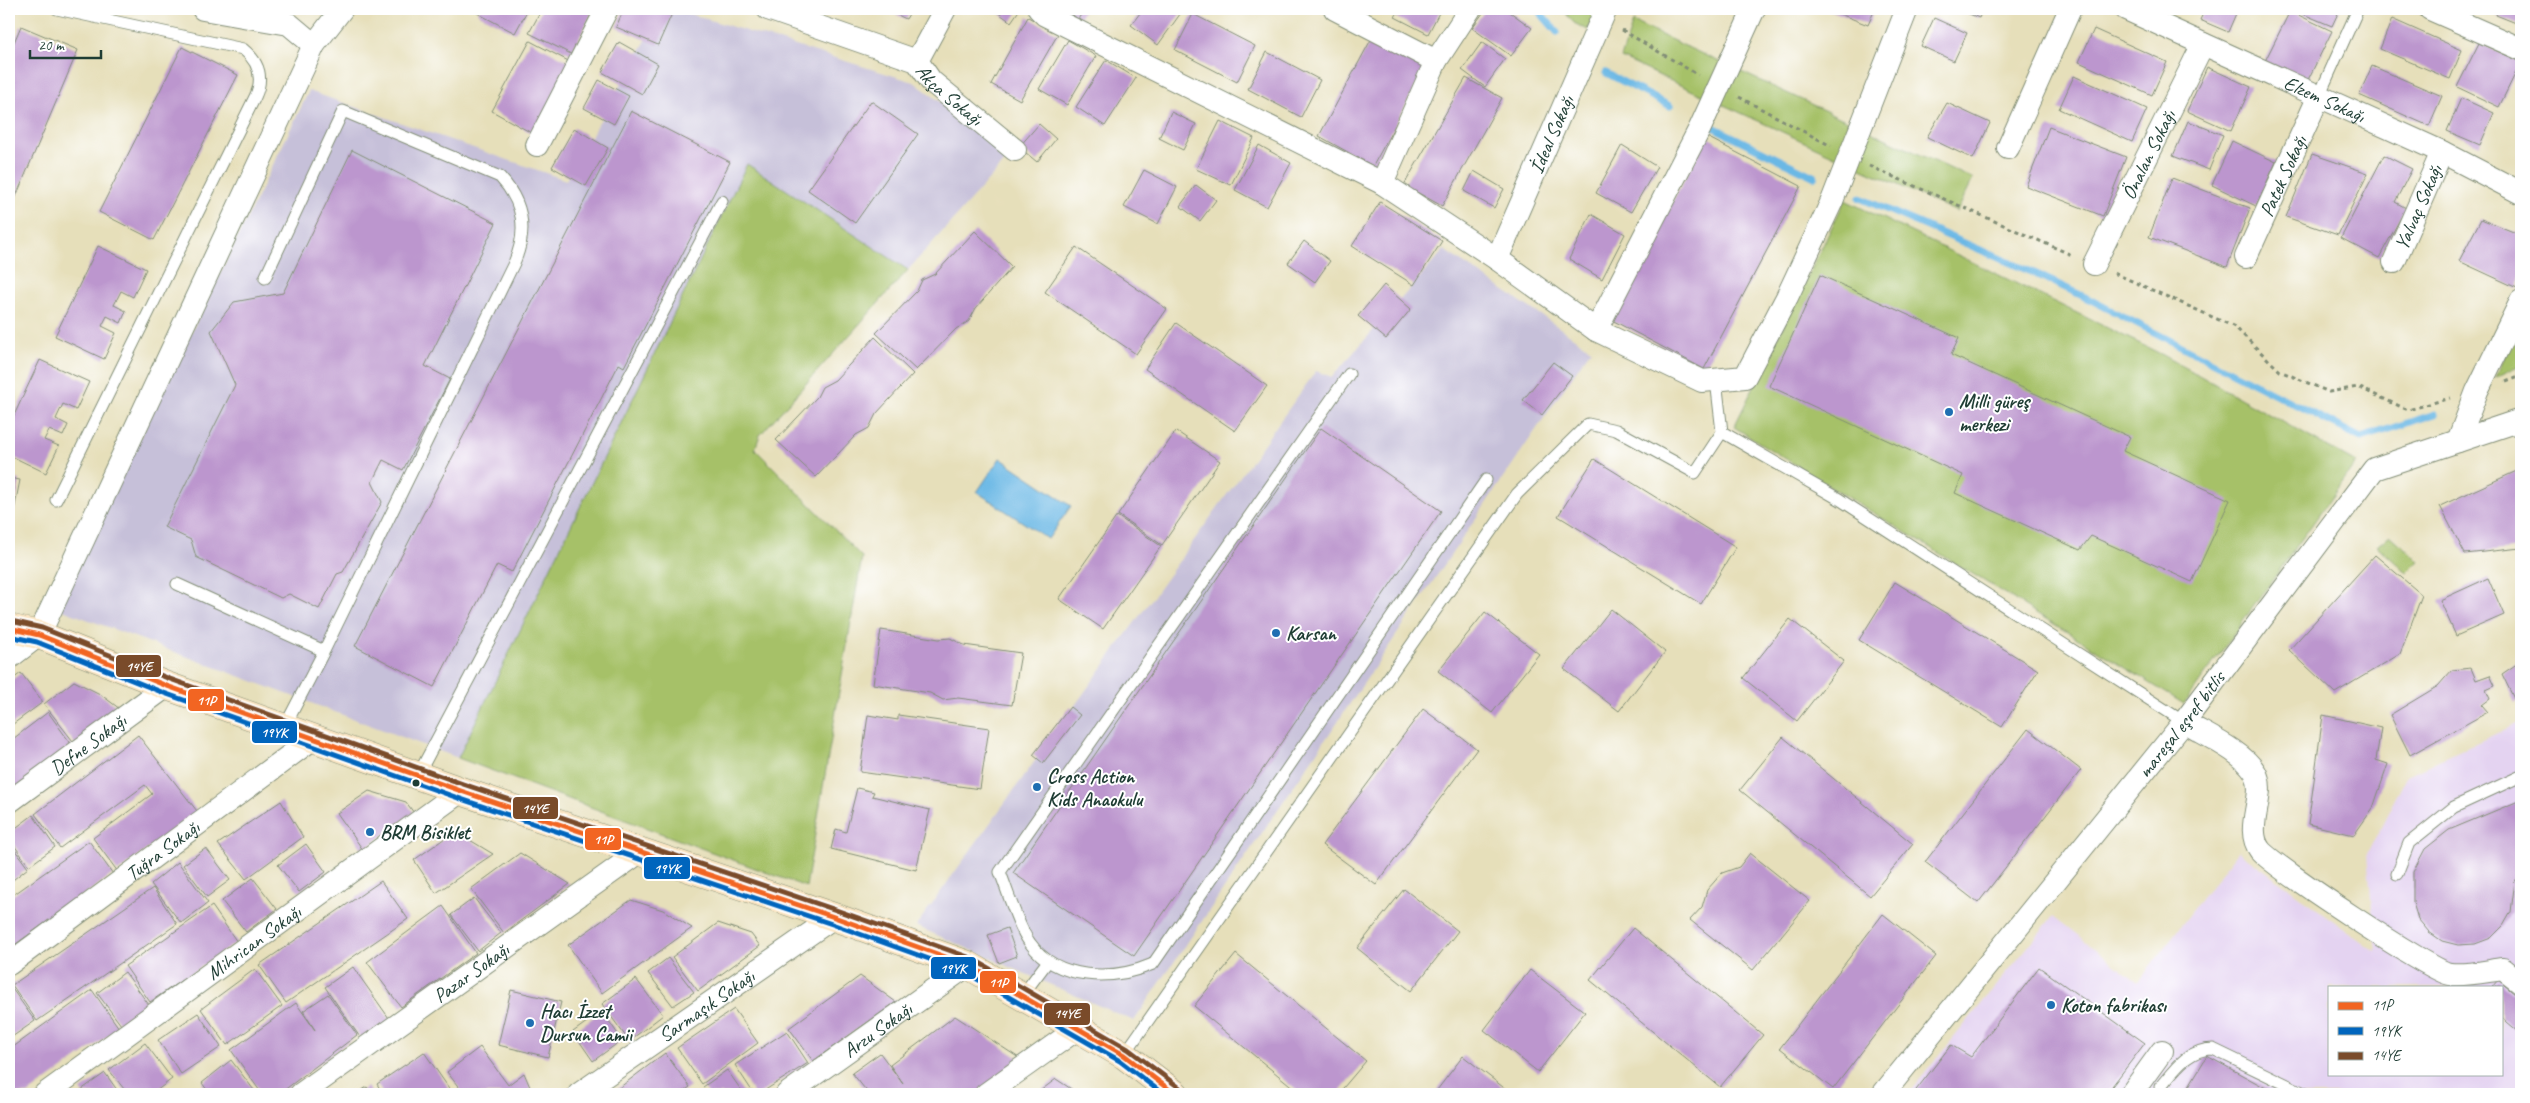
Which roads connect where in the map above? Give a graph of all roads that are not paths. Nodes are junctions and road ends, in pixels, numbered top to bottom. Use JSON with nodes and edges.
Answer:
{"nodes":[{"id":1,"x":57,"y":9,"type":"edge"},
{"id":2,"x":203,"y":9,"type":"edge"},
{"id":3,"x":342,"y":9,"type":"edge"},
{"id":4,"x":606,"y":9,"type":"edge"},
{"id":5,"x":768,"y":9,"type":"edge"},
{"id":6,"x":946,"y":9,"type":"edge"},
{"id":7,"x":1039,"y":9,"type":"edge"},
{"id":8,"x":1335,"y":9,"type":"edge"},
{"id":9,"x":1470,"y":9,"type":"edge"},
{"id":10,"x":1754,"y":9,"type":"edge"},
{"id":11,"x":1907,"y":9,"type":"edge"},
{"id":12,"x":2070,"y":9,"type":"edge"},
{"id":13,"x":2126,"y":9,"type":"edge"},
{"id":14,"x":2358,"y":9,"type":"edge"},
{"id":15,"x":2430,"y":9,"type":"edge"},
{"id":16,"x":1604,"y":14,"type":"edge"},
{"id":17,"x":2203,"y":44,"type":"junction"},
{"id":18,"x":314,"y":45,"type":"junction"},
{"id":19,"x":2521,"y":50,"type":"edge"},
{"id":20,"x":917,"y":61,"type":"junction"},
{"id":21,"x":1436,"y":61,"type":"junction"},
{"id":22,"x":2319,"y":96,"type":"junction"},
{"id":23,"x":537,"y":145,"type":"dead end"},
{"id":24,"x":2008,"y":148,"type":"dead end"},
{"id":25,"x":1015,"y":150,"type":"dead end"},
{"id":26,"x":2442,"y":152,"type":"junction"},
{"id":27,"x":1382,"y":183,"type":"junction"},
{"id":28,"x":2521,"y":193,"type":"edge"},
{"id":29,"x":722,"y":201,"type":"dead end"},
{"id":30,"x":2246,"y":257,"type":"dead end"},
{"id":31,"x":1497,"y":259,"type":"junction"},
{"id":32,"x":2394,"y":262,"type":"dead end"},
{"id":33,"x":2094,"y":264,"type":"road end"},
{"id":34,"x":265,"y":278,"type":"dead end"},
{"id":35,"x":2521,"y":301,"type":"edge"},
{"id":36,"x":1596,"y":330,"type":"junction"},
{"id":37,"x":1349,"y":374,"type":"dead end"},
{"id":38,"x":1716,"y":380,"type":"junction"},
{"id":39,"x":2521,"y":420,"type":"edge"},
{"id":40,"x":1722,"y":432,"type":"junction"},
{"id":41,"x":2458,"y":441,"type":"junction"},
{"id":42,"x":1486,"y":480,"type":"dead end"},
{"id":43,"x":56,"y":500,"type":"dead end"},
{"id":44,"x":177,"y":584,"type":"dead end"},
{"id":45,"x":9,"y":628,"type":"edge"},
{"id":46,"x":39,"y":636,"type":"junction"},
{"id":47,"x":324,"y":651,"type":"junction"},
{"id":48,"x":9,"y":658,"type":"edge"},
{"id":49,"x":167,"y":686,"type":"junction"},
{"id":50,"x":2184,"y":722,"type":"junction"},
{"id":51,"x":285,"y":726,"type":"junction"},
{"id":52,"x":316,"y":737,"type":"junction"},
{"id":53,"x":418,"y":774,"type":"junction"},
{"id":54,"x":2521,"y":776,"type":"edge"},
{"id":55,"x":461,"y":790,"type":"junction"},
{"id":56,"x":9,"y":802,"type":"edge"},
{"id":57,"x":641,"y":852,"type":"junction"},
{"id":58,"x":2398,"y":874,"type":"dead end"},
{"id":59,"x":834,"y":917,"type":"junction"},
{"id":60,"x":1048,"y":960,"type":"junction"},
{"id":61,"x":9,"y":964,"type":"edge"},
{"id":62,"x":968,"y":965,"type":"junction"},
{"id":63,"x":2521,"y":983,"type":"edge"},
{"id":64,"x":1021,"y":997,"type":"junction"},
{"id":65,"x":1077,"y":1029,"type":"junction"},
{"id":66,"x":2162,"y":1051,"type":"dead end"},
{"id":67,"x":1124,"y":1055,"type":"junction"},
{"id":68,"x":2160,"y":1087,"type":"dead end"},
{"id":69,"x":45,"y":1094,"type":"edge"},
{"id":70,"x":301,"y":1094,"type":"edge"},
{"id":71,"x":579,"y":1094,"type":"edge"},
{"id":72,"x":787,"y":1094,"type":"edge"},
{"id":73,"x":986,"y":1094,"type":"edge"},
{"id":74,"x":1175,"y":1094,"type":"edge"},
{"id":75,"x":1883,"y":1094,"type":"edge"},
{"id":76,"x":2131,"y":1094,"type":"edge"},
{"id":77,"x":2306,"y":1094,"type":"edge"}],
"edges":[{"from":1,"to":43,"type":"lane"},
{"from":2,"to":18,"type":"street"},
{"from":3,"to":18,"type":"street"},
{"from":4,"to":23,"type":"street"},
{"from":5,"to":20,"type":"street","name":"Akça Sokağı"},
{"from":6,"to":20,"type":"street"},
{"from":7,"to":27,"type":"street"},
{"from":8,"to":21,"type":"street"},
{"from":9,"to":21,"type":"street"},
{"from":10,"to":36,"type":"street"},
{"from":11,"to":38,"type":"street"},
{"from":12,"to":24,"type":"street"},
{"from":13,"to":17,"type":"street","name":"Elzem Sokağı"},
{"from":14,"to":22,"type":"lane"},
{"from":15,"to":19,"type":"street"},
{"from":16,"to":31,"type":"street","name":"İdeal Sokağı"},
{"from":17,"to":22,"type":"street","name":"Elzem Sokağı"},
{"from":17,"to":33,"type":"street","name":"Önalan Sokağı"},
{"from":18,"to":46,"type":"street"},
{"from":20,"to":25,"type":"street","name":"Akça Sokağı"},
{"from":21,"to":27,"type":"street"},
{"from":22,"to":26,"type":"street","name":"Elzem Sokağı"},
{"from":22,"to":30,"type":"street","name":"Patek Sokağı"},
{"from":26,"to":28,"type":"street","name":"Elzem Sokağı"},
{"from":26,"to":32,"type":"street","name":"Yalvaç Sokağı"},
{"from":27,"to":31,"type":"street"},
{"from":29,"to":53,"type":"lane"},
{"from":31,"to":36,"type":"street"},
{"from":34,"to":47,"type":"lane"},
{"from":35,"to":41,"type":"street"},
{"from":36,"to":38,"type":"street"},
{"from":37,"to":60,"type":"lane"},
{"from":38,"to":40,"type":"lane"},
{"from":39,"to":41,"type":"street","name":"mareşal eşref bitlis"},
{"from":40,"to":50,"type":"lane"},
{"from":40,"to":67,"type":"lane"},
{"from":41,"to":50,"type":"street","name":"mareşal eşref bitlis"},
{"from":42,"to":60,"type":"lane"},
{"from":44,"to":47,"type":"lane"},
{"from":45,"to":46,"type":"main road"},
{"from":46,"to":48,"type":"street"},
{"from":46,"to":49,"type":"main road"},
{"from":47,"to":51,"type":"lane"},
{"from":49,"to":51,"type":"main road"},
{"from":49,"to":56,"type":"street","name":"Defne Sokağı"},
{"from":50,"to":63,"type":"street"},
{"from":50,"to":75,"type":"street","name":"mareşal eşref bitlis"},
{"from":51,"to":52,"type":"main road"},
{"from":52,"to":53,"type":"main road"},
{"from":52,"to":61,"type":"street","name":"Tuğra Sokağı"},
{"from":53,"to":55,"type":"main road"},
{"from":54,"to":58,"type":"lane"},
{"from":55,"to":57,"type":"main road"},
{"from":55,"to":69,"type":"street","name":"Mihrican Sokağı"},
{"from":57,"to":59,"type":"main road"},
{"from":57,"to":70,"type":"street","name":"Pazar Sokağı"},
{"from":59,"to":62,"type":"main road"},
{"from":59,"to":71,"type":"street","name":"Sarmaşık Sokağı"},
{"from":60,"to":64,"type":"lane"},
{"from":62,"to":64,"type":"main road"},
{"from":62,"to":72,"type":"street","name":"Arzu Sokağı"},
{"from":64,"to":65,"type":"main road"},
{"from":65,"to":67,"type":"main road"},
{"from":65,"to":73,"type":"street"},
{"from":66,"to":76,"type":"street"},
{"from":67,"to":74,"type":"main road"},
{"from":68,"to":77,"type":"lane"}]}
